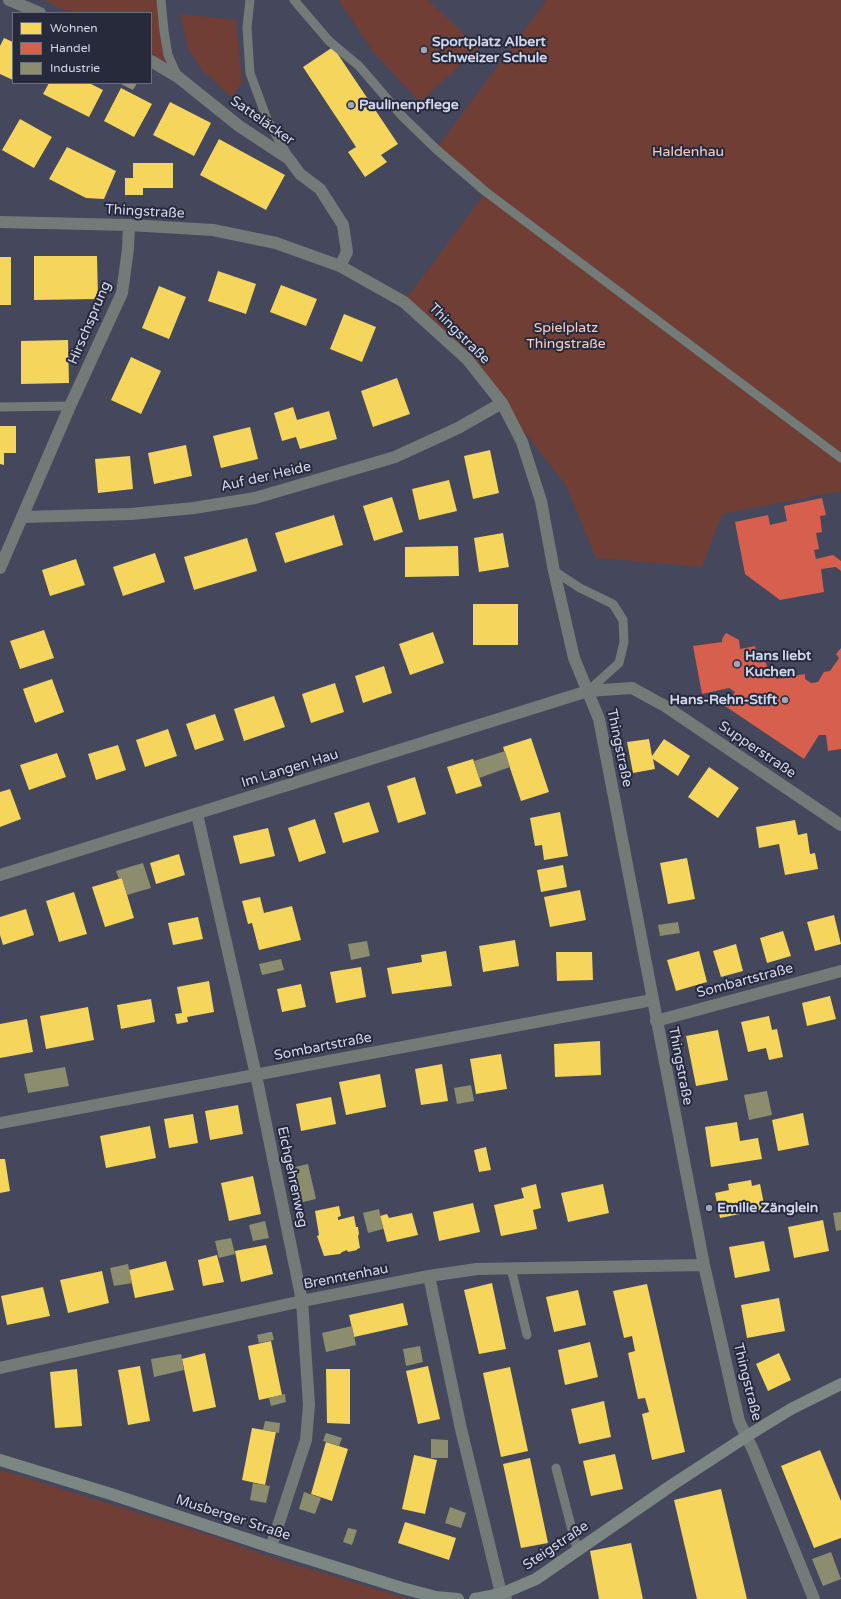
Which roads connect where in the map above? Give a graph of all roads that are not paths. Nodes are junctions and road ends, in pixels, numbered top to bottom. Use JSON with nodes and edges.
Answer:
{"nodes":[{"id":1,"x":9,"y":0,"type":"edge"},
{"id":2,"x":161,"y":0,"type":"edge"},
{"id":3,"x":250,"y":0,"type":"edge"},
{"id":4,"x":294,"y":0,"type":"edge"},
{"id":5,"x":38,"y":12,"type":"edge"},
{"id":6,"x":152,"y":62,"type":"edge"},
{"id":7,"x":178,"y":77,"type":"junction"},
{"id":8,"x":289,"y":159,"type":"junction"},
{"id":9,"x":0,"y":222,"type":"edge"},
{"id":10,"x":129,"y":225,"type":"junction"},
{"id":11,"x":340,"y":266,"type":"junction"},
{"id":12,"x":502,"y":403,"type":"junction"},
{"id":13,"x":70,"y":406,"type":"junction"},
{"id":14,"x":0,"y":407,"type":"edge"},
{"id":15,"x":841,"y":458,"type":"edge"},
{"id":16,"x":22,"y":517,"type":"junction"},
{"id":17,"x":0,"y":568,"type":"edge"},
{"id":18,"x":554,"y":571,"type":"junction"},
{"id":19,"x":588,"y":691,"type":"junction"},
{"id":20,"x":197,"y":814,"type":"junction"},
{"id":21,"x":841,"y":825,"type":"edge"},
{"id":22,"x":0,"y":875,"type":"edge"},
{"id":23,"x":841,"y":971,"type":"edge"},
{"id":24,"x":652,"y":1000,"type":"junction"},
{"id":25,"x":656,"y":1020,"type":"junction"},
{"id":26,"x":256,"y":1075,"type":"junction"},
{"id":27,"x":0,"y":1122,"type":"edge"},
{"id":28,"x":704,"y":1265,"type":"junction"},
{"id":29,"x":511,"y":1268,"type":"junction"},
{"id":30,"x":429,"y":1276,"type":"junction"},
{"id":31,"x":302,"y":1301,"type":"junction"},
{"id":32,"x":527,"y":1335,"type":"dead end"},
{"id":33,"x":0,"y":1368,"type":"edge"},
{"id":34,"x":841,"y":1384,"type":"edge"},
{"id":35,"x":747,"y":1436,"type":"junction"},
{"id":36,"x":0,"y":1460,"type":"edge"},
{"id":37,"x":556,"y":1468,"type":"dead end"},
{"id":38,"x":271,"y":1547,"type":"junction"},
{"id":39,"x":577,"y":1550,"type":"junction"},
{"id":40,"x":503,"y":1597,"type":"edge"},
{"id":41,"x":458,"y":1599,"type":"edge"},
{"id":42,"x":475,"y":1599,"type":"edge"},
{"id":43,"x":814,"y":1599,"type":"edge"}],
"edges":[{"from":1,"to":5,"type":"street"},
{"from":2,"to":7,"type":"lane"},
{"from":3,"to":8,"type":"lane"},
{"from":4,"to":15,"type":"lane"},
{"from":6,"to":7,"type":"street","name":"Satteläcker"},
{"from":7,"to":8,"type":"street","name":"Satteläcker"},
{"from":8,"to":11,"type":"street","name":"Satteläcker"},
{"from":9,"to":10,"type":"street","name":"Thingstraße"},
{"from":10,"to":11,"type":"street","name":"Thingstraße"},
{"from":10,"to":13,"type":"street","name":"Hirschsprung"},
{"from":11,"to":12,"type":"street","name":"Thingstraße"},
{"from":12,"to":16,"type":"street","name":"Auf der Heide"},
{"from":12,"to":18,"type":"street","name":"Thingstraße"},
{"from":13,"to":14,"type":"lane"},
{"from":13,"to":16,"type":"street","name":"Hirschsprung"},
{"from":16,"to":17,"type":"street","name":"Hirschsprung"},
{"from":18,"to":19,"type":"street","name":"Thingstraße"},
{"from":18,"to":19,"type":"lane"},
{"from":19,"to":20,"type":"street","name":"Im Langen Hau"},
{"from":19,"to":21,"type":"street","name":"Supperstraße"},
{"from":19,"to":24,"type":"street","name":"Thingstraße"},
{"from":20,"to":22,"type":"street","name":"Im Langen Hau"},
{"from":20,"to":26,"type":"street","name":"Eichgehrenweg"},
{"from":23,"to":25,"type":"street","name":"Sombartstraße"},
{"from":24,"to":25,"type":"street","name":"Thingstraße"},
{"from":24,"to":26,"type":"street","name":"Sombartstraße"},
{"from":25,"to":28,"type":"street","name":"Thingstraße"},
{"from":26,"to":27,"type":"street","name":"Sombartstraße"},
{"from":26,"to":31,"type":"street","name":"Eichgehrenweg"},
{"from":28,"to":29,"type":"street","name":"Brenntenhau"},
{"from":28,"to":35,"type":"street","name":"Thingstraße"},
{"from":29,"to":30,"type":"street","name":"Brenntenhau"},
{"from":29,"to":32,"type":"lane"},
{"from":30,"to":31,"type":"street","name":"Brenntenhau"},
{"from":30,"to":40,"type":"street"},
{"from":31,"to":33,"type":"street","name":"Brenntenhau"},
{"from":31,"to":38,"type":"street","name":"Eichgehrenweg"},
{"from":34,"to":35,"type":"street","name":"Steigstraße"},
{"from":35,"to":39,"type":"street","name":"Steigstraße"},
{"from":35,"to":43,"type":"street","name":"Thingstraße"},
{"from":36,"to":38,"type":"street","name":"Musberger Straße"},
{"from":37,"to":39,"type":"lane"},
{"from":38,"to":41,"type":"street","name":"Musberger Straße"},
{"from":39,"to":40,"type":"street","name":"Steigstraße"},
{"from":40,"to":42,"type":"street"}]}
